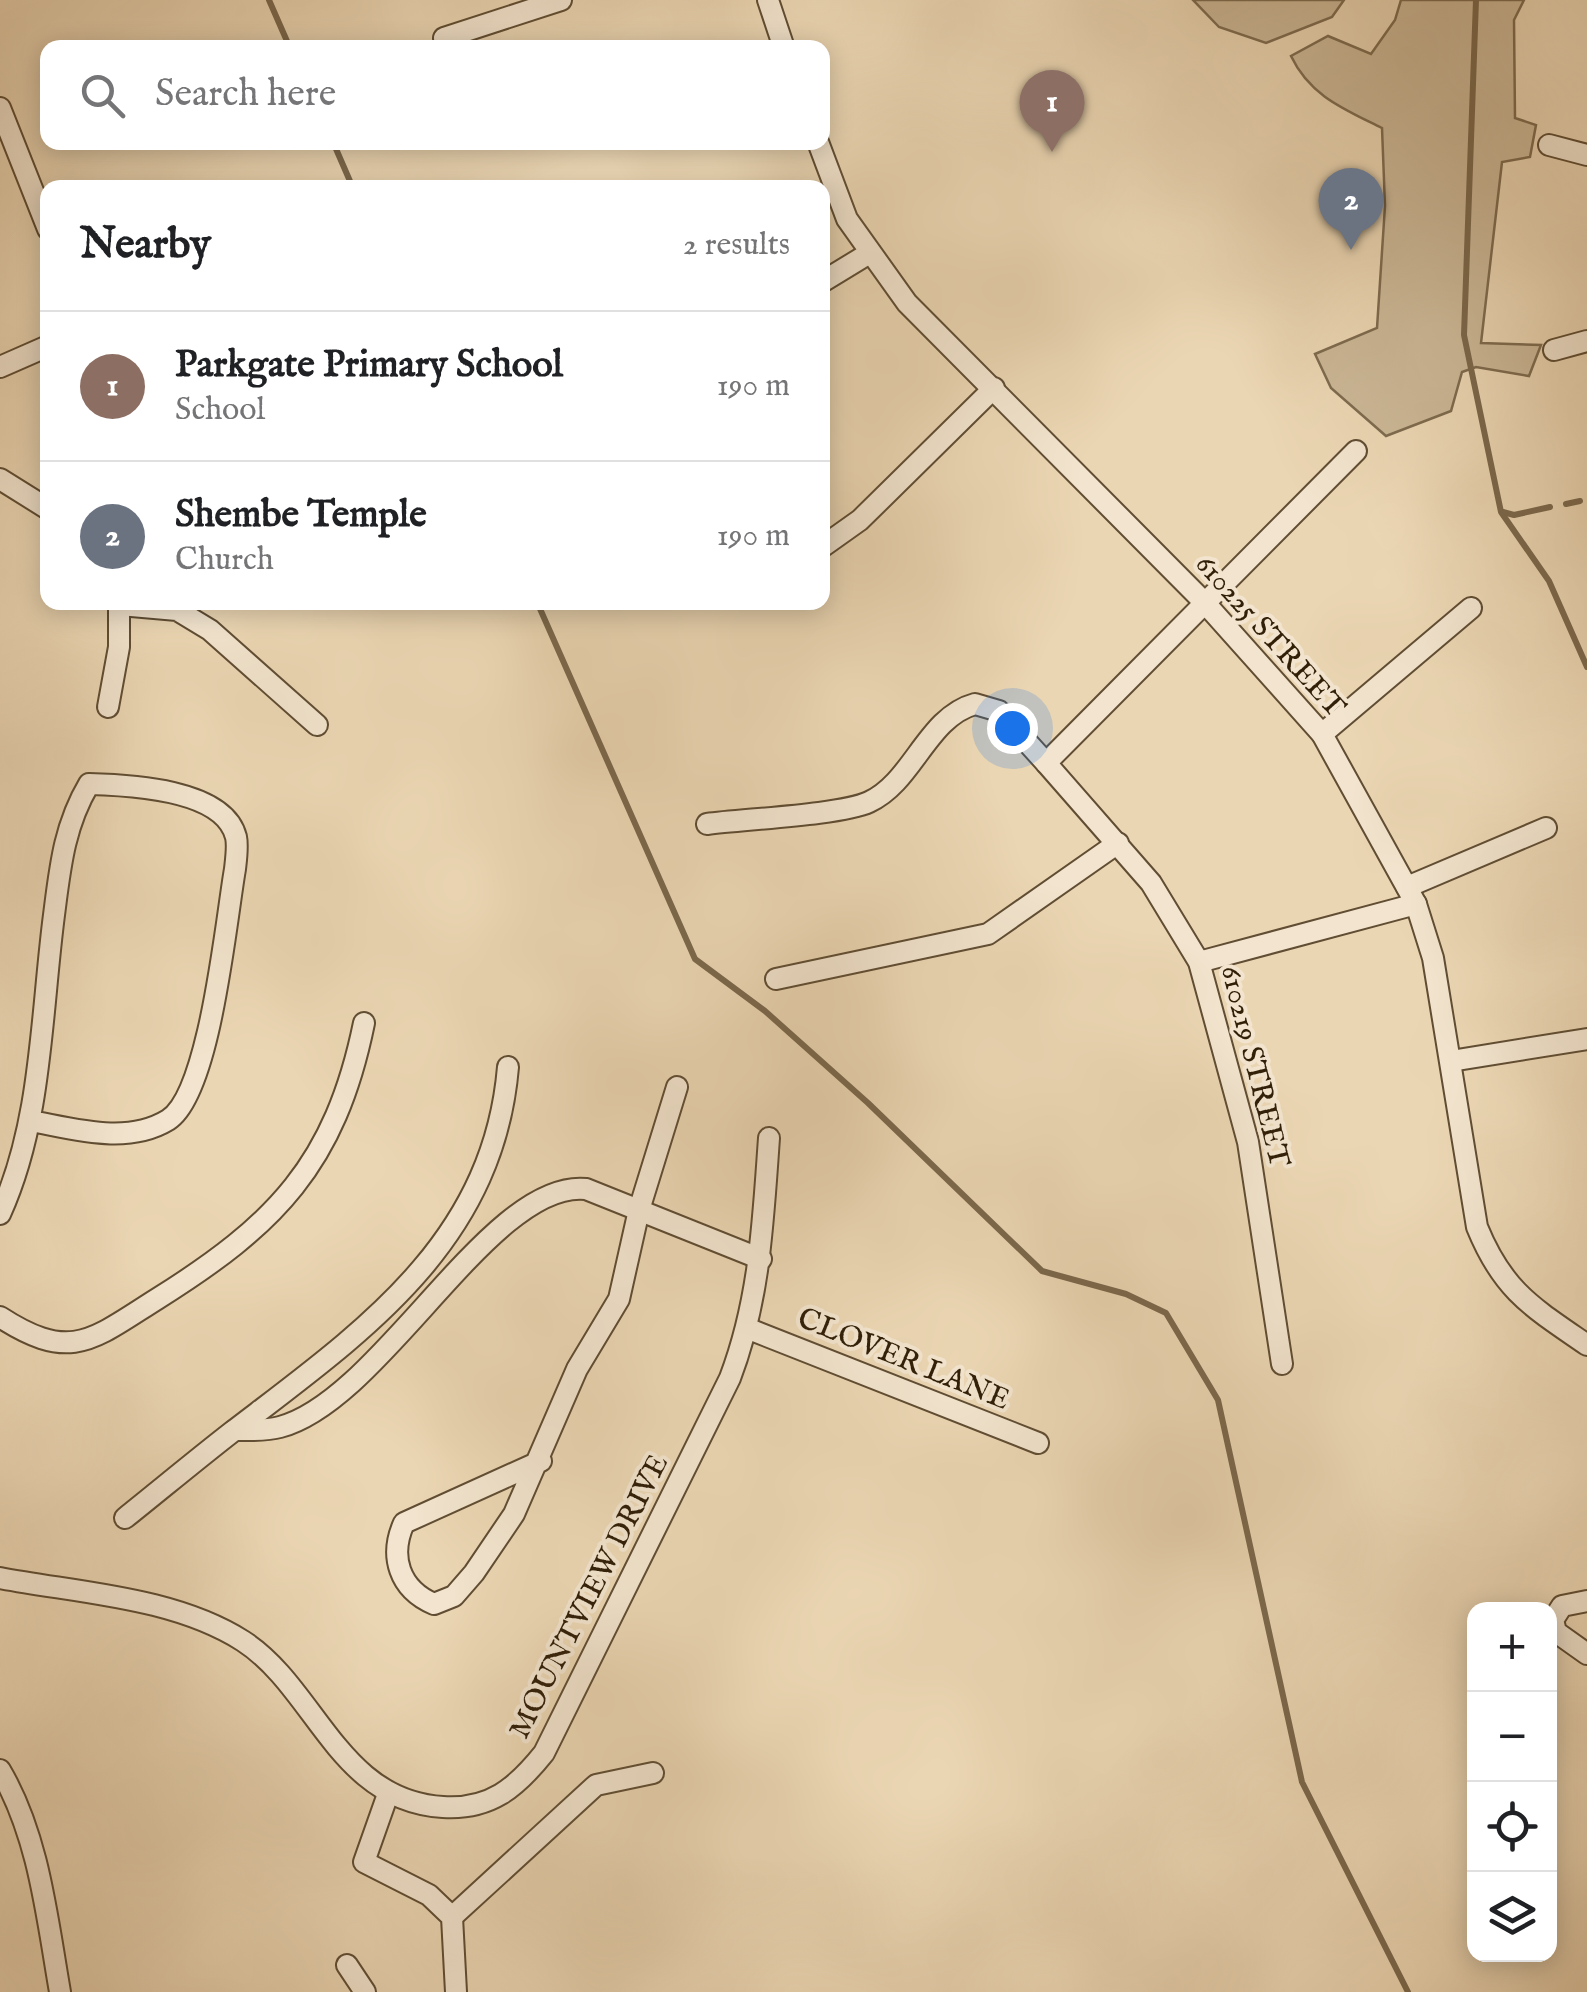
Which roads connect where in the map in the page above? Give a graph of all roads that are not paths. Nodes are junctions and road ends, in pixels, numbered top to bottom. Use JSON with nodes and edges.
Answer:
{"nodes":[{"id":1,"x":561,"y":0,"type":"edge"},
{"id":2,"x":768,"y":0,"type":"edge"},
{"id":3,"x":444,"y":38,"type":"dead end"},
{"id":4,"x":781,"y":40,"type":"edge"},
{"id":5,"x":0,"y":108,"type":"edge"},
{"id":6,"x":1549,"y":145,"type":"dead end"},
{"id":7,"x":821,"y":150,"type":"edge"},
{"id":8,"x":1587,"y":154,"type":"edge"},
{"id":9,"x":40,"y":209,"type":"edge"},
{"id":10,"x":868,"y":254,"type":"junction"},
{"id":11,"x":830,"y":277,"type":"edge"},
{"id":12,"x":1587,"y":341,"type":"edge"},
{"id":13,"x":40,"y":350,"type":"edge"},
{"id":14,"x":1554,"y":350,"type":"dead end"},
{"id":15,"x":0,"y":367,"type":"edge"},
{"id":16,"x":994,"y":388,"type":"junction"},
{"id":17,"x":1356,"y":451,"type":"dead end"},
{"id":18,"x":0,"y":479,"type":"edge"},
{"id":19,"x":40,"y":504,"type":"edge"},
{"id":20,"x":830,"y":541,"type":"edge"},
{"id":21,"x":1206,"y":604,"type":"junction"},
{"id":22,"x":1472,"y":608,"type":"dead end"},
{"id":23,"x":119,"y":610,"type":"edge"},
{"id":24,"x":177,"y":610,"type":"edge"},
{"id":25,"x":108,"y":708,"type":"dead end"},
{"id":26,"x":318,"y":725,"type":"dead end"},
{"id":27,"x":1322,"y":734,"type":"junction"},
{"id":28,"x":1046,"y":763,"type":"junction"},
{"id":29,"x":707,"y":824,"type":"dead end"},
{"id":30,"x":1546,"y":828,"type":"dead end"},
{"id":31,"x":1118,"y":843,"type":"junction"},
{"id":32,"x":1412,"y":896,"type":"junction"},
{"id":33,"x":1200,"y":962,"type":"junction"},
{"id":34,"x":776,"y":979,"type":"dead end"},
{"id":35,"x":364,"y":1024,"type":"dead end"},
{"id":36,"x":1587,"y":1039,"type":"edge"},
{"id":37,"x":1451,"y":1062,"type":"junction"},
{"id":38,"x":508,"y":1066,"type":"dead end"},
{"id":39,"x":677,"y":1086,"type":"dead end"},
{"id":40,"x":31,"y":1122,"type":"junction"},
{"id":41,"x":769,"y":1138,"type":"dead end"},
{"id":42,"x":639,"y":1210,"type":"junction"},
{"id":43,"x":0,"y":1214,"type":"edge"},
{"id":44,"x":761,"y":1259,"type":"junction"},
{"id":45,"x":0,"y":1317,"type":"edge"},
{"id":46,"x":748,"y":1329,"type":"junction"},
{"id":47,"x":1587,"y":1345,"type":"edge"},
{"id":48,"x":1282,"y":1364,"type":"dead end"},
{"id":49,"x":234,"y":1430,"type":"junction"},
{"id":50,"x":1038,"y":1443,"type":"dead end"},
{"id":51,"x":541,"y":1461,"type":"junction"},
{"id":52,"x":124,"y":1518,"type":"dead end"},
{"id":53,"x":0,"y":1578,"type":"edge"},
{"id":54,"x":1587,"y":1601,"type":"edge"},
{"id":55,"x":1587,"y":1654,"type":"edge"},
{"id":56,"x":0,"y":1770,"type":"edge"},
{"id":57,"x":653,"y":1774,"type":"dead end"},
{"id":58,"x":388,"y":1794,"type":"junction"},
{"id":59,"x":452,"y":1918,"type":"junction"},
{"id":60,"x":347,"y":1965,"type":"dead end"},
{"id":61,"x":60,"y":1992,"type":"edge"},
{"id":62,"x":365,"y":1992,"type":"edge"},
{"id":63,"x":456,"y":1992,"type":"edge"}],
"edges":[{"from":1,"to":3,"type":"street"},
{"from":2,"to":4,"type":"street"},
{"from":5,"to":9,"type":"street"},
{"from":6,"to":8,"type":"street"},
{"from":7,"to":10,"type":"street","name":"610225 STREET"},
{"from":10,"to":11,"type":"street"},
{"from":10,"to":16,"type":"street","name":"610225 STREET"},
{"from":12,"to":14,"type":"street"},
{"from":13,"to":15,"type":"street"},
{"from":16,"to":20,"type":"street"},
{"from":16,"to":21,"type":"street","name":"610225 STREET"},
{"from":17,"to":21,"type":"street"},
{"from":18,"to":19,"type":"street"},
{"from":21,"to":27,"type":"street","name":"610225 STREET"},
{"from":21,"to":28,"type":"street"},
{"from":22,"to":27,"type":"street"},
{"from":23,"to":25,"type":"street"},
{"from":24,"to":26,"type":"street"},
{"from":27,"to":32,"type":"street","name":"610225 STREET"},
{"from":28,"to":29,"type":"street","name":"610219 STREET"},
{"from":28,"to":31,"type":"street","name":"610219 STREET"},
{"from":30,"to":32,"type":"street"},
{"from":31,"to":33,"type":"street","name":"610219 STREET"},
{"from":31,"to":34,"type":"street"},
{"from":32,"to":33,"type":"street"},
{"from":32,"to":37,"type":"street","name":"610225 STREET"},
{"from":33,"to":48,"type":"street","name":"610219 STREET"},
{"from":35,"to":45,"type":"street"},
{"from":36,"to":37,"type":"street"},
{"from":37,"to":47,"type":"street","name":"610225 STREET"},
{"from":38,"to":49,"type":"street"},
{"from":39,"to":42,"type":"street"},
{"from":40,"to":40,"type":"street"},
{"from":40,"to":43,"type":"street"},
{"from":41,"to":44,"type":"street","name":"MOUNTVIEW DRIVE"},
{"from":42,"to":44,"type":"street"},
{"from":42,"to":49,"type":"street"},
{"from":42,"to":51,"type":"street"},
{"from":44,"to":46,"type":"street","name":"MOUNTVIEW DRIVE"},
{"from":46,"to":50,"type":"street","name":"CLOVER LANE"},
{"from":46,"to":58,"type":"street","name":"MOUNTVIEW DRIVE"},
{"from":49,"to":52,"type":"street"},
{"from":51,"to":51,"type":"street"},
{"from":53,"to":58,"type":"street","name":"MOUNTVIEW DRIVE"},
{"from":54,"to":55,"type":"street"},
{"from":56,"to":61,"type":"street"},
{"from":57,"to":59,"type":"street"},
{"from":58,"to":59,"type":"street"},
{"from":59,"to":63,"type":"street"},
{"from":60,"to":62,"type":"street"}]}
